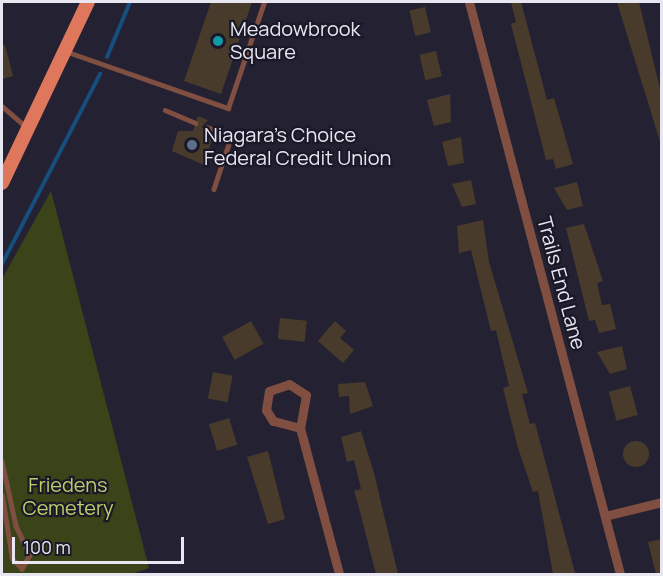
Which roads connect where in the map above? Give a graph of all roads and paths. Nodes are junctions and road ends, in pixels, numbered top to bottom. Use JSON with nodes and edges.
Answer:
{"nodes":[{"id":1,"x":88,"y":2,"type":"edge"},
{"id":2,"x":264,"y":2,"type":"edge"},
{"id":3,"x":469,"y":2,"type":"edge"},
{"id":4,"x":68,"y":52,"type":"junction"},
{"id":5,"x":2,"y":106,"type":"edge"},
{"id":6,"x":165,"y":110,"type":"dead end"},
{"id":7,"x":195,"y":123,"type":"dead end"},
{"id":8,"x":206,"y":127,"type":"dead end"},
{"id":9,"x":29,"y":130,"type":"junction"},
{"id":10,"x":2,"y":183,"type":"edge"},
{"id":11,"x":214,"y":189,"type":"dead end"},
{"id":12,"x":300,"y":429,"type":"junction"},
{"id":13,"x":2,"y":461,"type":"edge"},
{"id":14,"x":2,"y":496,"type":"edge"},
{"id":15,"x":662,"y":502,"type":"edge"},
{"id":16,"x":605,"y":516,"type":"junction"},
{"id":17,"x":22,"y":572,"type":"edge"},
{"id":18,"x":339,"y":574,"type":"edge"},
{"id":19,"x":620,"y":574,"type":"edge"}],
"edges":[{"from":1,"to":4,"type":"main road"},
{"from":2,"to":4,"type":"lane"},
{"from":3,"to":16,"type":"street","name":"Trails End Lane"},
{"from":4,"to":9,"type":"main road"},
{"from":5,"to":9,"type":"lane"},
{"from":6,"to":7,"type":"lane"},
{"from":8,"to":11,"type":"lane"},
{"from":9,"to":10,"type":"main road"},
{"from":12,"to":12,"type":"street"},
{"from":12,"to":18,"type":"street"},
{"from":13,"to":17,"type":"lane"},
{"from":14,"to":17,"type":"lane"},
{"from":15,"to":16,"type":"street"},
{"from":16,"to":19,"type":"street","name":"Trails End Lane"}]}
